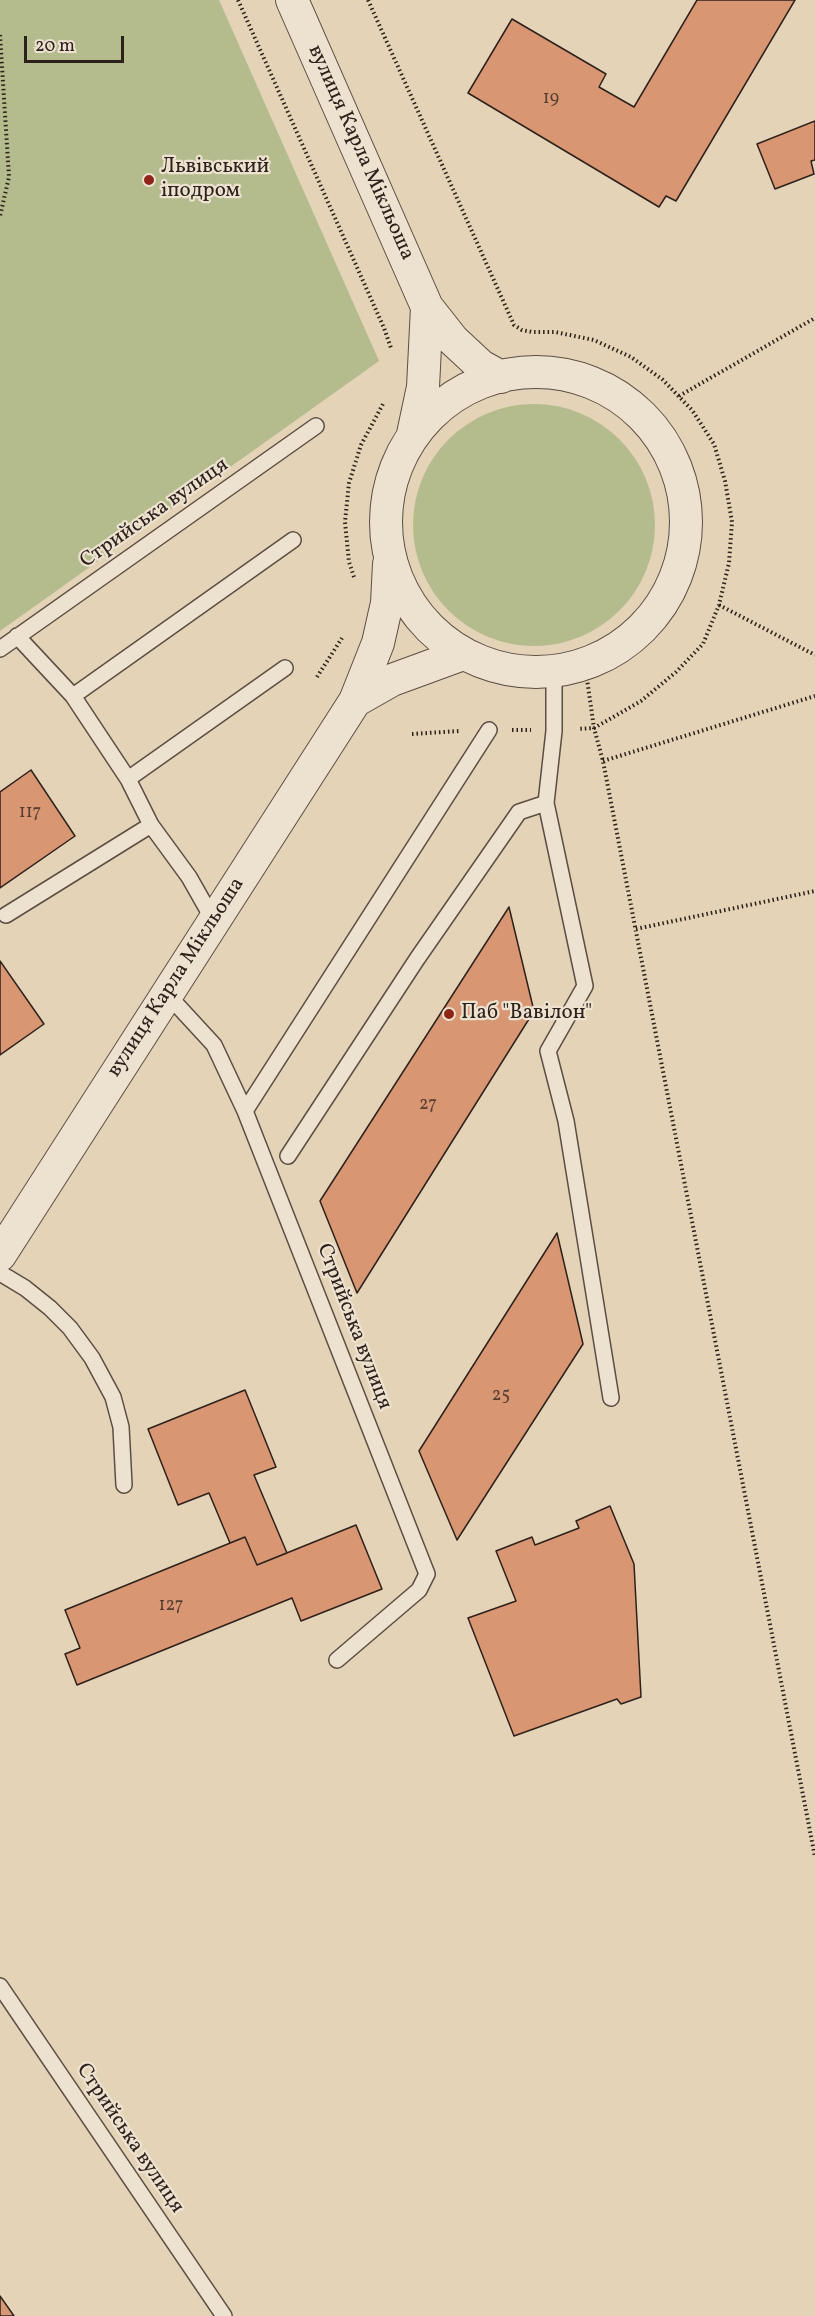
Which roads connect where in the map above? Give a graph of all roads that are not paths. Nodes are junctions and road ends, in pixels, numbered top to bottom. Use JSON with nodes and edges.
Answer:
{"nodes":[{"id":1,"x":292,"y":0,"type":"edge"},
{"id":2,"x":427,"y":307,"type":"junction"},
{"id":3,"x":501,"y":377,"type":"junction"},
{"id":4,"x":316,"y":426,"type":"dead end"},
{"id":5,"x":413,"y":436,"type":"junction"},
{"id":6,"x":293,"y":540,"type":"dead end"},
{"id":7,"x":390,"y":556,"type":"junction"},
{"id":8,"x":17,"y":636,"type":"junction"},
{"id":9,"x":0,"y":649,"type":"edge"},
{"id":10,"x":463,"y":654,"type":"junction"},
{"id":11,"x":285,"y":668,"type":"dead end"},
{"id":12,"x":554,"y":672,"type":"junction"},
{"id":13,"x":73,"y":696,"type":"junction"},
{"id":14,"x":355,"y":701,"type":"junction"},
{"id":15,"x":489,"y":730,"type":"road end"},
{"id":16,"x":128,"y":779,"type":"junction"},
{"id":17,"x":546,"y":802,"type":"junction"},
{"id":18,"x":151,"y":825,"type":"junction"},
{"id":19,"x":6,"y":915,"type":"dead end"},
{"id":20,"x":214,"y":921,"type":"junction"},
{"id":21,"x":166,"y":994,"type":"junction"},
{"id":22,"x":245,"y":1111,"type":"junction"},
{"id":23,"x":288,"y":1156,"type":"dead end"},
{"id":24,"x":0,"y":1255,"type":"edge"},
{"id":25,"x":0,"y":1273,"type":"edge"},
{"id":26,"x":611,"y":1398,"type":"dead end"},
{"id":27,"x":124,"y":1485,"type":"dead end"},
{"id":28,"x":337,"y":1660,"type":"dead end"},
{"id":29,"x":0,"y":1986,"type":"edge"},
{"id":30,"x":224,"y":2316,"type":"edge"}],
"edges":[{"from":1,"to":2,"type":"street","name":"вулиця Карла Мікльоша"},
{"from":2,"to":3,"type":"street","name":"вулиця Карла Мікльоша"},
{"from":2,"to":5,"type":"street","name":"вулиця Карла Мікльоша"},
{"from":3,"to":5,"type":"street","name":"вулиця Карла Мікльоша"},
{"from":3,"to":12,"type":"street","name":"вулиця Карла Мікльоша"},
{"from":4,"to":8,"type":"lane","name":"Стрийська вулиця"},
{"from":5,"to":7,"type":"street","name":"вулиця Карла Мікльоша"},
{"from":6,"to":13,"type":"lane"},
{"from":7,"to":10,"type":"street","name":"вулиця Карла Мікльоша"},
{"from":7,"to":14,"type":"street","name":"вулиця Карла Мікльоша"},
{"from":8,"to":9,"type":"lane","name":"Стрийська вулиця"},
{"from":8,"to":13,"type":"lane"},
{"from":10,"to":12,"type":"street","name":"вулиця Карла Мікльоша"},
{"from":10,"to":14,"type":"street","name":"вулиця Карла Мікльоша"},
{"from":11,"to":16,"type":"lane"},
{"from":12,"to":17,"type":"lane"},
{"from":13,"to":16,"type":"lane"},
{"from":14,"to":20,"type":"street","name":"вулиця Карла Мікльоша"},
{"from":15,"to":22,"type":"lane"},
{"from":16,"to":18,"type":"lane"},
{"from":17,"to":23,"type":"lane"},
{"from":17,"to":26,"type":"lane"},
{"from":18,"to":19,"type":"lane"},
{"from":18,"to":20,"type":"lane"},
{"from":20,"to":21,"type":"street","name":"вулиця Карла Мікльоша"},
{"from":21,"to":22,"type":"lane","name":"Стрийська вулиця"},
{"from":21,"to":24,"type":"street","name":"вулиця Карла Мікльоша"},
{"from":22,"to":28,"type":"lane","name":"Стрийська вулиця"},
{"from":25,"to":27,"type":"lane"},
{"from":29,"to":30,"type":"lane","name":"Стрийська вулиця"}]}
